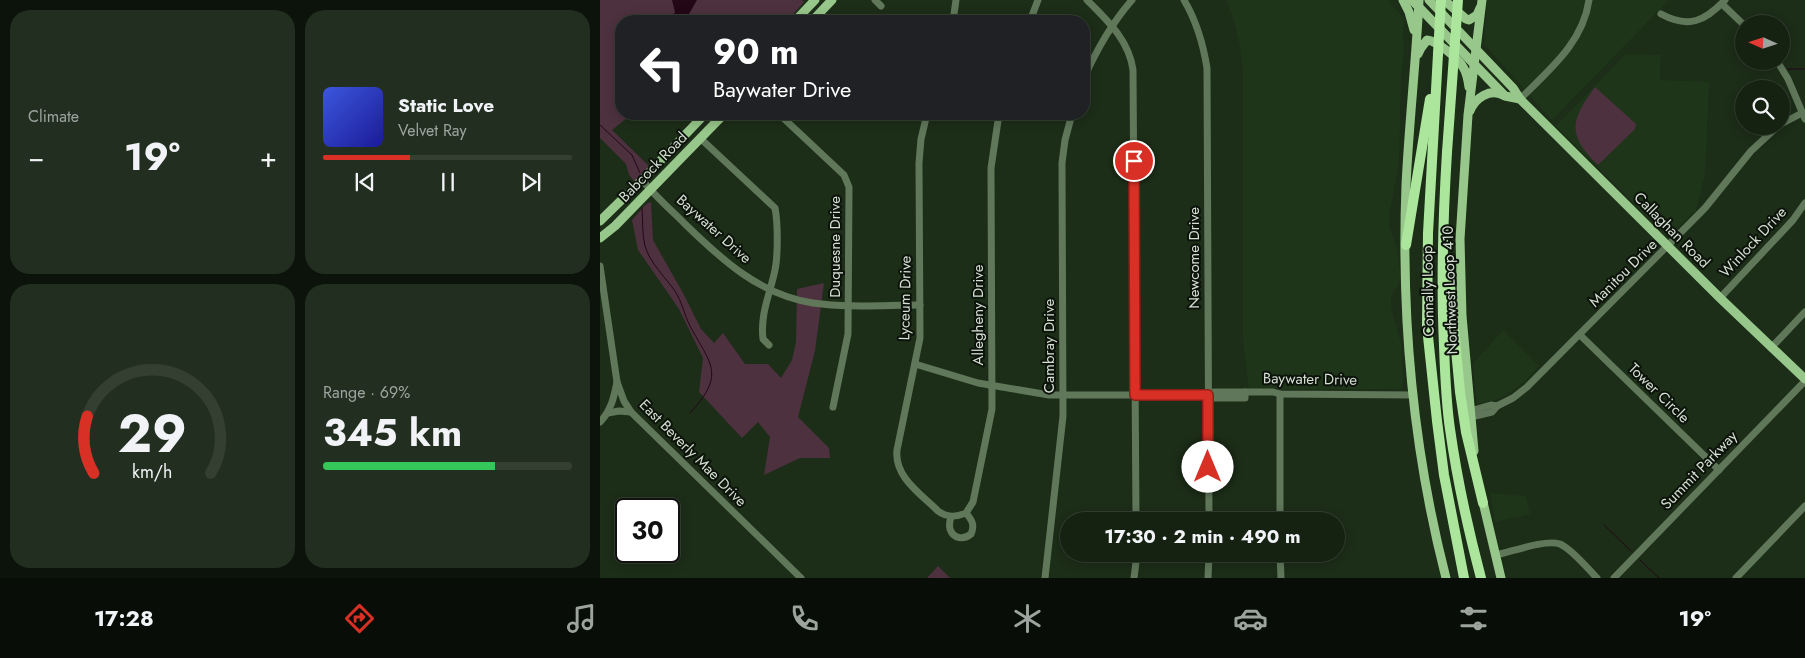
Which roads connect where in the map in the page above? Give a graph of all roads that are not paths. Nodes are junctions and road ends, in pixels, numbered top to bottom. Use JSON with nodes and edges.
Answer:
{"nodes":[{"id":1,"x":815,"y":0,"type":"edge"},
{"id":2,"x":832,"y":0,"type":"edge"},
{"id":3,"x":875,"y":0,"type":"edge"},
{"id":4,"x":956,"y":0,"type":"edge"},
{"id":5,"x":1038,"y":0,"type":"edge"},
{"id":6,"x":1087,"y":0,"type":"edge"},
{"id":7,"x":1132,"y":0,"type":"edge"},
{"id":8,"x":1184,"y":0,"type":"edge"},
{"id":9,"x":1403,"y":0,"type":"edge"},
{"id":10,"x":1412,"y":0,"type":"edge"},
{"id":11,"x":1429,"y":0,"type":"edge"},
{"id":12,"x":1443,"y":0,"type":"edge"},
{"id":13,"x":1458,"y":0,"type":"edge"},
{"id":14,"x":1482,"y":0,"type":"edge"},
{"id":15,"x":1589,"y":0,"type":"edge"},
{"id":16,"x":1723,"y":2,"type":"edge"},
{"id":17,"x":1419,"y":3,"type":"edge"},
{"id":18,"x":881,"y":6,"type":"dead end"},
{"id":19,"x":1661,"y":14,"type":"dead end"},
{"id":20,"x":801,"y":15,"type":"edge"},
{"id":21,"x":818,"y":15,"type":"edge"},
{"id":22,"x":954,"y":15,"type":"edge"},
{"id":23,"x":1032,"y":15,"type":"edge"},
{"id":24,"x":1735,"y":16,"type":"edge"},
{"id":25,"x":1111,"y":25,"type":"junction"},
{"id":26,"x":1416,"y":43,"type":"junction"},
{"id":27,"x":1477,"y":51,"type":"junction"},
{"id":28,"x":1438,"y":54,"type":"junction"},
{"id":29,"x":1415,"y":60,"type":"junction"},
{"id":30,"x":1090,"y":65,"type":"edge"},
{"id":31,"x":1475,"y":65,"type":"junction"},
{"id":32,"x":1782,"y":70,"type":"edge"},
{"id":33,"x":1471,"y":94,"type":"junction"},
{"id":34,"x":1505,"y":96,"type":"junction"},
{"id":35,"x":1520,"y":99,"type":"junction"},
{"id":36,"x":1468,"y":115,"type":"junction"},
{"id":37,"x":1803,"y":116,"type":"edge"},
{"id":38,"x":699,"y":120,"type":"edge"},
{"id":39,"x":710,"y":120,"type":"edge"},
{"id":40,"x":718,"y":120,"type":"edge"},
{"id":41,"x":785,"y":120,"type":"edge"},
{"id":42,"x":926,"y":120,"type":"edge"},
{"id":43,"x":998,"y":120,"type":"edge"},
{"id":44,"x":1070,"y":120,"type":"edge"},
{"id":45,"x":1790,"y":121,"type":"edge"},
{"id":46,"x":714,"y":124,"type":"junction"},
{"id":47,"x":1767,"y":135,"type":"edge"},
{"id":48,"x":700,"y":138,"type":"junction"},
{"id":49,"x":1447,"y":152,"type":"junction"},
{"id":50,"x":642,"y":180,"type":"junction"},
{"id":51,"x":650,"y":190,"type":"junction"},
{"id":52,"x":1805,"y":204,"type":"edge"},
{"id":53,"x":600,"y":221,"type":"edge"},
{"id":54,"x":600,"y":238,"type":"edge"},
{"id":55,"x":1406,"y":244,"type":"junction"},
{"id":56,"x":1668,"y":246,"type":"junction"},
{"id":57,"x":600,"y":266,"type":"edge"},
{"id":58,"x":769,"y":290,"type":"junction"},
{"id":59,"x":1720,"y":298,"type":"junction"},
{"id":60,"x":849,"y":305,"type":"junction"},
{"id":61,"x":920,"y":305,"type":"junction"},
{"id":62,"x":1805,"y":312,"type":"edge"},
{"id":63,"x":1580,"y":335,"type":"junction"},
{"id":64,"x":769,"y":345,"type":"dead end"},
{"id":65,"x":1771,"y":348,"type":"junction"},
{"id":66,"x":915,"y":364,"type":"junction"},
{"id":67,"x":1805,"y":380,"type":"edge"},
{"id":68,"x":617,"y":382,"type":"junction"},
{"id":69,"x":992,"y":386,"type":"junction"},
{"id":70,"x":1280,"y":394,"type":"junction"},
{"id":71,"x":1413,"y":394,"type":"junction"},
{"id":72,"x":1063,"y":395,"type":"junction"},
{"id":73,"x":1135,"y":395,"type":"junction"},
{"id":74,"x":1208,"y":395,"type":"junction"},
{"id":75,"x":833,"y":407,"type":"dead end"},
{"id":76,"x":608,"y":412,"type":"junction"},
{"id":77,"x":630,"y":412,"type":"junction"},
{"id":78,"x":1470,"y":414,"type":"junction"},
{"id":79,"x":600,"y":422,"type":"edge"},
{"id":80,"x":1719,"y":470,"type":"junction"},
{"id":81,"x":1483,"y":503,"type":"junction"},
{"id":82,"x":1805,"y":506,"type":"edge"},
{"id":83,"x":1136,"y":512,"type":"edge"},
{"id":84,"x":1209,"y":512,"type":"edge"},
{"id":85,"x":1280,"y":512,"type":"edge"},
{"id":86,"x":963,"y":514,"type":"junction"},
{"id":87,"x":951,"y":516,"type":"junction"},
{"id":88,"x":1496,"y":555,"type":"junction"},
{"id":89,"x":1136,"y":562,"type":"edge"},
{"id":90,"x":1209,"y":562,"type":"edge"},
{"id":91,"x":1280,"y":562,"type":"edge"},
{"id":92,"x":801,"y":578,"type":"edge"},
{"id":93,"x":1045,"y":578,"type":"edge"},
{"id":94,"x":1134,"y":578,"type":"edge"},
{"id":95,"x":1208,"y":578,"type":"edge"},
{"id":96,"x":1281,"y":578,"type":"edge"},
{"id":97,"x":1446,"y":578,"type":"edge"},
{"id":98,"x":1464,"y":578,"type":"edge"},
{"id":99,"x":1481,"y":578,"type":"edge"},
{"id":100,"x":1501,"y":578,"type":"edge"},
{"id":101,"x":1597,"y":578,"type":"edge"},
{"id":102,"x":1614,"y":578,"type":"edge"},
{"id":103,"x":1736,"y":578,"type":"edge"}],
"edges":[{"from":1,"to":20,"type":"main road"},
{"from":2,"to":21,"type":"main road"},
{"from":3,"to":18,"type":"street"},
{"from":4,"to":22,"type":"street"},
{"from":5,"to":23,"type":"street"},
{"from":6,"to":25,"type":"street"},
{"from":7,"to":25,"type":"street"},
{"from":8,"to":74,"type":"street","name":"Newcome Drive"},
{"from":9,"to":26,"type":"main road"},
{"from":10,"to":17,"type":"main road"},
{"from":11,"to":27,"type":"main road","name":"Callaghan Road"},
{"from":12,"to":14,"type":"main road"},
{"from":12,"to":28,"type":"highway","name":"Connally Loop","bridge":true},
{"from":13,"to":49,"type":"highway","name":"Connally Loop","bridge":true},
{"from":14,"to":27,"type":"main road","name":"Northwest Loop 410"},
{"from":15,"to":35,"type":"street"},
{"from":16,"to":19,"type":"street"},
{"from":16,"to":24,"type":"street"},
{"from":17,"to":26,"type":"main road"},
{"from":17,"to":31,"type":"main road"},
{"from":25,"to":30,"type":"street"},
{"from":25,"to":73,"type":"street"},
{"from":26,"to":29,"type":"main road"},
{"from":27,"to":31,"type":"main road","name":"Northwest Loop 410"},
{"from":27,"to":35,"type":"main road","name":"Callaghan Road"},
{"from":28,"to":55,"type":"highway"},
{"from":28,"to":98,"type":"highway","name":"Connally Loop"},
{"from":29,"to":33,"type":"main road"},
{"from":29,"to":55,"type":"main road"},
{"from":31,"to":33,"type":"main road","name":"Northwest Loop 410"},
{"from":31,"to":34,"type":"main road"},
{"from":32,"to":37,"type":"street"},
{"from":33,"to":36,"type":"main road","name":"Northwest Loop 410"},
{"from":34,"to":35,"type":"main road"},
{"from":34,"to":36,"type":"main road"},
{"from":35,"to":56,"type":"main road","name":"Callaghan Road"},
{"from":36,"to":78,"type":"main road","name":"Northwest Loop 410"},
{"from":37,"to":45,"type":"street"},
{"from":38,"to":50,"type":"main road","name":"Babcock Road"},
{"from":39,"to":46,"type":"main road"},
{"from":40,"to":46,"type":"main road","name":"Babcock Road"},
{"from":41,"to":60,"type":"street","name":"Duquesne Drive"},
{"from":42,"to":61,"type":"street","name":"Lyceum Drive"},
{"from":43,"to":69,"type":"street","name":"Allegheny Drive"},
{"from":44,"to":72,"type":"street","name":"Cambray Drive"},
{"from":46,"to":48,"type":"main road","name":"Babcock Road"},
{"from":47,"to":56,"type":"street","name":"Manitou Drive"},
{"from":48,"to":51,"type":"main road","name":"Babcock Road"},
{"from":48,"to":58,"type":"street"},
{"from":49,"to":81,"type":"highway"},
{"from":49,"to":99,"type":"highway","name":"Connally Loop"},
{"from":50,"to":51,"type":"street","name":"Baywater Drive"},
{"from":50,"to":53,"type":"main road","name":"Babcock Road"},
{"from":51,"to":54,"type":"main road","name":"Babcock Road"},
{"from":51,"to":58,"type":"street","name":"Baywater Drive"},
{"from":52,"to":59,"type":"street","name":"Winlock Drive"},
{"from":55,"to":71,"type":"main road"},
{"from":56,"to":59,"type":"main road","name":"Callaghan Road"},
{"from":56,"to":63,"type":"street","name":"Manitou Drive"},
{"from":57,"to":68,"type":"street","name":"East Beverly Mae Drive"},
{"from":58,"to":60,"type":"street","name":"Baywater Drive"},
{"from":58,"to":64,"type":"street"},
{"from":59,"to":65,"type":"main road","name":"Callaghan Road"},
{"from":60,"to":61,"type":"street","name":"Baywater Drive"},
{"from":60,"to":75,"type":"street","name":"Duquesne Drive"},
{"from":61,"to":66,"type":"street","name":"Lyceum Drive"},
{"from":62,"to":65,"type":"street"},
{"from":63,"to":78,"type":"street","name":"Manitou Drive"},
{"from":63,"to":80,"type":"street","name":"Tower Circle"},
{"from":65,"to":67,"type":"main road","name":"Callaghan Road"},
{"from":66,"to":69,"type":"street","name":"Baywater Drive"},
{"from":66,"to":87,"type":"street","name":"Lyceum Drive"},
{"from":67,"to":80,"type":"street","name":"Summit Parkway"},
{"from":68,"to":76,"type":"street"},
{"from":68,"to":77,"type":"street","name":"East Beverly Mae Drive"},
{"from":69,"to":72,"type":"street","name":"Baywater Drive"},
{"from":69,"to":86,"type":"street","name":"Allegheny Drive"},
{"from":70,"to":71,"type":"street","name":"Baywater Drive"},
{"from":70,"to":74,"type":"street","name":"Baywater Drive"},
{"from":70,"to":85,"type":"street"},
{"from":71,"to":97,"type":"main road"},
{"from":72,"to":73,"type":"street","name":"Baywater Drive"},
{"from":72,"to":93,"type":"street","name":"Cambray Drive"},
{"from":73,"to":74,"type":"street","name":"Baywater Drive"},
{"from":73,"to":83,"type":"street"},
{"from":74,"to":84,"type":"street","name":"Newcome Drive"},
{"from":76,"to":77,"type":"street"},
{"from":76,"to":79,"type":"street"},
{"from":77,"to":92,"type":"street","name":"East Beverly Mae Drive"},
{"from":78,"to":81,"type":"main road","name":"Northwest Loop 410"},
{"from":80,"to":102,"type":"street","name":"Summit Parkway"},
{"from":81,"to":88,"type":"main road","name":"Northwest Loop 410"},
{"from":82,"to":103,"type":"street"},
{"from":86,"to":87,"type":"street"},
{"from":86,"to":87,"type":"street"},
{"from":88,"to":100,"type":"main road","name":"Northwest Loop 410"},
{"from":88,"to":101,"type":"street"},
{"from":89,"to":94,"type":"street"},
{"from":90,"to":95,"type":"street"},
{"from":91,"to":96,"type":"street"}]}
